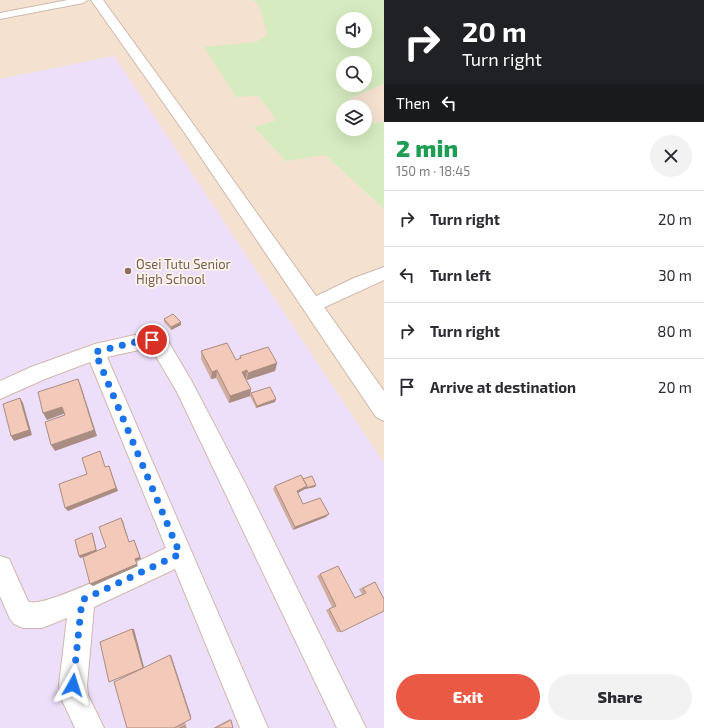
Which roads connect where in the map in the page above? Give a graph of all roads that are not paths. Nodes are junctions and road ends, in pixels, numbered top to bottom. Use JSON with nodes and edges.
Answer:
{"nodes":[{"id":1,"x":83,"y":0,"type":"edge"},
{"id":2,"x":97,"y":0,"type":"edge"},
{"id":3,"x":0,"y":16,"type":"edge"},
{"id":4,"x":384,"y":274,"type":"edge"},
{"id":5,"x":312,"y":306,"type":"junction"},
{"id":6,"x":95,"y":352,"type":"junction"},
{"id":7,"x":0,"y":390,"type":"edge"},
{"id":8,"x":384,"y":410,"type":"edge"},
{"id":9,"x":180,"y":554,"type":"junction"},
{"id":10,"x":0,"y":568,"type":"edge"},
{"id":11,"x":82,"y":600,"type":"junction"},
{"id":12,"x":90,"y":728,"type":"edge"},
{"id":13,"x":254,"y":728,"type":"edge"},
{"id":14,"x":352,"y":728,"type":"edge"}],
"edges":[{"from":1,"to":3,"type":"street"},
{"from":2,"to":5,"type":"street"},
{"from":4,"to":5,"type":"street"},
{"from":5,"to":8,"type":"street"},
{"from":6,"to":7,"type":"street"},
{"from":6,"to":9,"type":"street"},
{"from":6,"to":14,"type":"street"},
{"from":9,"to":11,"type":"street"},
{"from":9,"to":13,"type":"street"},
{"from":10,"to":11,"type":"street"},
{"from":11,"to":12,"type":"street"}]}
